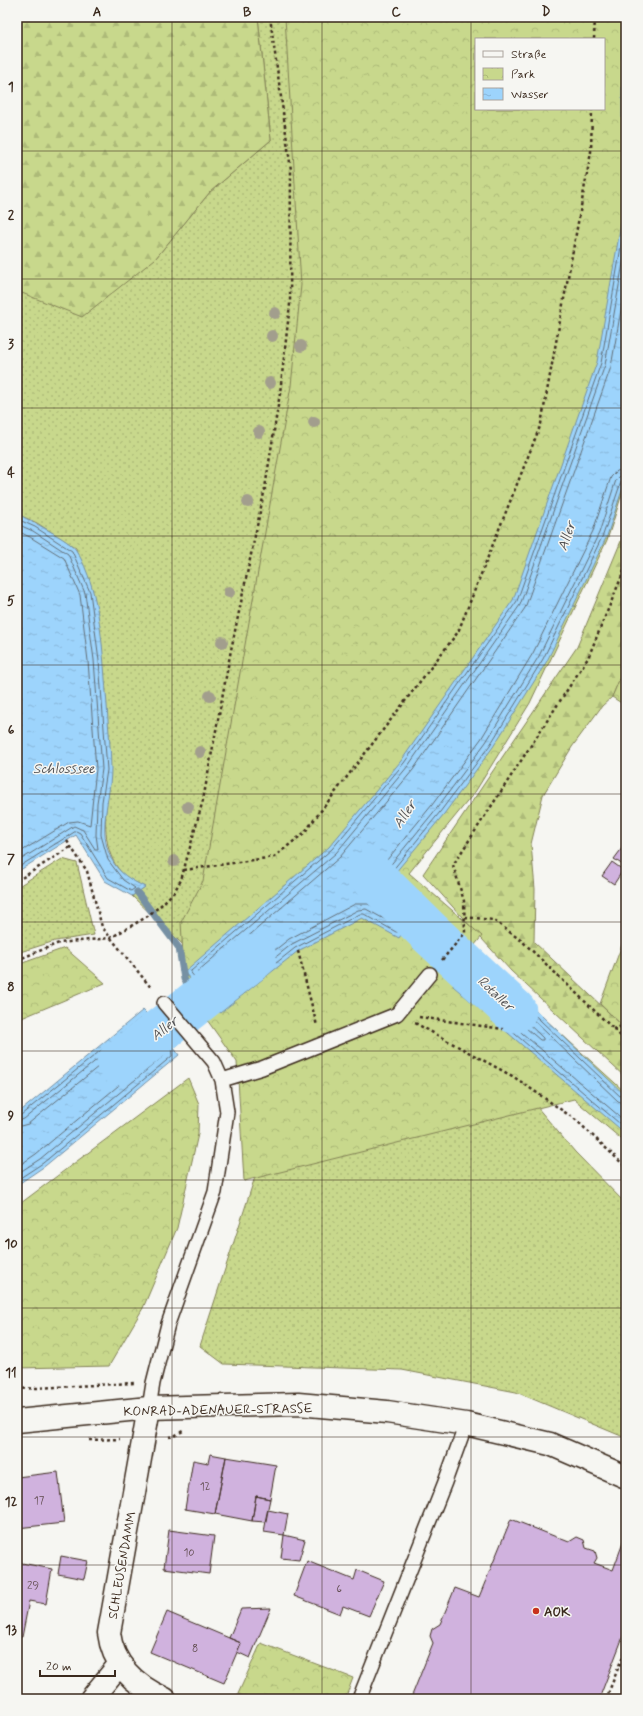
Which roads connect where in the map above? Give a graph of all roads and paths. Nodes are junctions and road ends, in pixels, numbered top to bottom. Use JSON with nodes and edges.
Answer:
{"nodes":[{"id":1,"x":270,"y":17,"type":"edge"},
{"id":2,"x":594,"y":17,"type":"edge"},
{"id":3,"x":594,"y":38,"type":"edge"},
{"id":4,"x":592,"y":110,"type":"edge"},
{"id":5,"x":626,"y":566,"type":"edge"},
{"id":6,"x":67,"y":841,"type":"dead end"},
{"id":7,"x":72,"y":846,"type":"junction"},
{"id":8,"x":184,"y":870,"type":"junction"},
{"id":9,"x":17,"y":881,"type":"edge"},
{"id":10,"x":465,"y":917,"type":"junction"},
{"id":11,"x":110,"y":938,"type":"junction"},
{"id":12,"x":298,"y":952,"type":"dead end"},
{"id":13,"x":17,"y":960,"type":"edge"},
{"id":14,"x":430,"y":974,"type":"joint"},
{"id":15,"x":164,"y":1003,"type":"joint"},
{"id":16,"x":397,"y":1014,"type":"junction"},
{"id":17,"x":626,"y":1025,"type":"edge"},
{"id":18,"x":503,"y":1029,"type":"dead end"},
{"id":19,"x":614,"y":1029,"type":"junction"},
{"id":20,"x":626,"y":1041,"type":"edge"},
{"id":21,"x":321,"y":1043,"type":"junction"},
{"id":22,"x":222,"y":1080,"type":"junction"},
{"id":23,"x":626,"y":1167,"type":"edge"},
{"id":24,"x":153,"y":1383,"type":"junction"},
{"id":25,"x":17,"y":1389,"type":"edge"},
{"id":26,"x":149,"y":1408,"type":"junction"},
{"id":27,"x":17,"y":1421,"type":"edge"},
{"id":28,"x":466,"y":1424,"type":"junction"},
{"id":29,"x":187,"y":1429,"type":"dead end"},
{"id":30,"x":144,"y":1438,"type":"junction"},
{"id":31,"x":88,"y":1440,"type":"dead end"},
{"id":32,"x":626,"y":1477,"type":"edge"},
{"id":33,"x":626,"y":1648,"type":"edge"},
{"id":34,"x":119,"y":1665,"type":"junction"},
{"id":35,"x":91,"y":1699,"type":"edge"},
{"id":36,"x":164,"y":1699,"type":"edge"},
{"id":37,"x":359,"y":1699,"type":"edge"},
{"id":38,"x":606,"y":1699,"type":"edge"}],
"edges":[{"from":1,"to":8,"type":"path"},
{"from":2,"to":3,"type":"path"},
{"from":4,"to":8,"type":"path"},
{"from":5,"to":10,"type":"path"},
{"from":6,"to":7,"type":"path"},
{"from":7,"to":9,"type":"path"},
{"from":7,"to":11,"type":"path"},
{"from":8,"to":11,"type":"path"},
{"from":10,"to":14,"type":"path"},
{"from":10,"to":19,"type":"path"},
{"from":11,"to":13,"type":"path"},
{"from":11,"to":15,"type":"path"},
{"from":12,"to":21,"type":"path"},
{"from":14,"to":16,"type":"lane"},
{"from":15,"to":22,"type":"lane"},
{"from":16,"to":18,"type":"path"},
{"from":16,"to":21,"type":"lane"},
{"from":16,"to":23,"type":"path"},
{"from":17,"to":19,"type":"path"},
{"from":19,"to":20,"type":"path"},
{"from":21,"to":22,"type":"lane"},
{"from":22,"to":24,"type":"lane"},
{"from":24,"to":25,"type":"path"},
{"from":24,"to":26,"type":"lane"},
{"from":26,"to":27,"type":"street","name":"KONRAD-ADENAUER-STRASSE"},
{"from":26,"to":28,"type":"street","name":"KONRAD-ADENAUER-STRASSE"},
{"from":26,"to":30,"type":"street","name":"SCHLEUSENDAMM"},
{"from":28,"to":32,"type":"street","name":"KONRAD-ADENAUER-STRASSE"},
{"from":28,"to":37,"type":"lane"},
{"from":29,"to":30,"type":"path"},
{"from":30,"to":31,"type":"path"},
{"from":30,"to":34,"type":"street","name":"SCHLEUSENDAMM"},
{"from":33,"to":38,"type":"path"},
{"from":34,"to":35,"type":"street"},
{"from":34,"to":36,"type":"street","name":"SCHLEUSENDAMM"}]}
